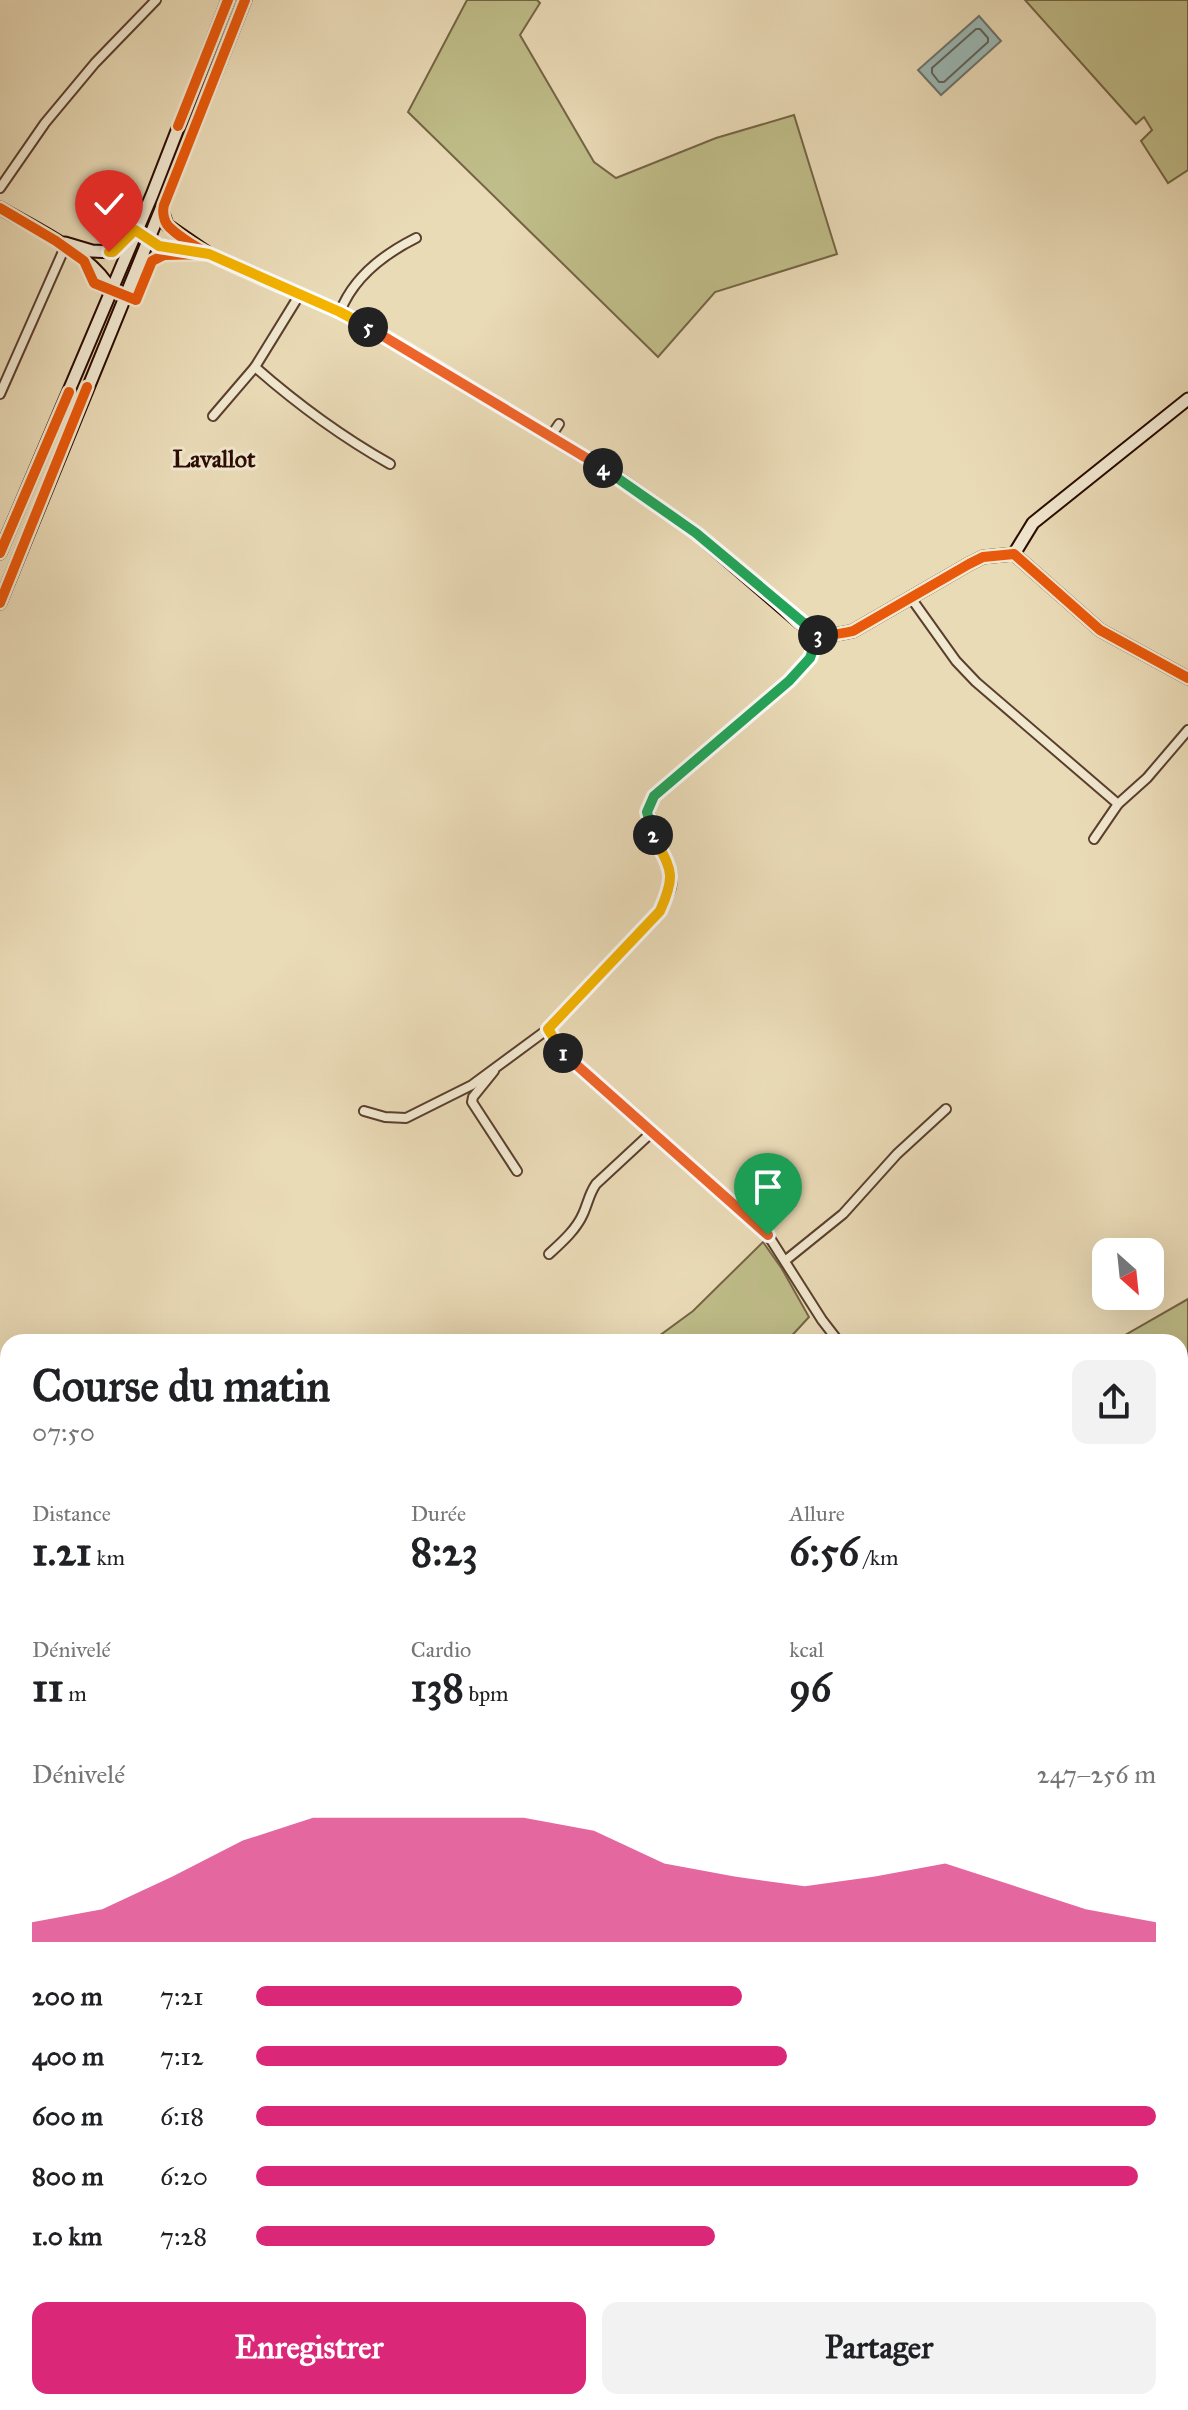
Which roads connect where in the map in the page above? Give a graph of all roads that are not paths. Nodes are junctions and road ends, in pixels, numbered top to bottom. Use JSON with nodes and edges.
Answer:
{"nodes":[{"id":1,"x":156,"y":0,"type":"edge"},
{"id":2,"x":228,"y":0,"type":"edge"},
{"id":3,"x":245,"y":0,"type":"edge"},
{"id":4,"x":0,"y":188,"type":"edge"},
{"id":5,"x":0,"y":208,"type":"edge"},
{"id":6,"x":161,"y":226,"type":"junction"},
{"id":7,"x":135,"y":230,"type":"junction"},
{"id":8,"x":416,"y":238,"type":"dead end"},
{"id":9,"x":154,"y":243,"type":"junction"},
{"id":10,"x":61,"y":244,"type":"junction"},
{"id":11,"x":209,"y":254,"type":"junction"},
{"id":12,"x":139,"y":264,"type":"junction"},
{"id":13,"x":118,"y":274,"type":"junction"},
{"id":14,"x":103,"y":275,"type":"junction"},
{"id":15,"x":111,"y":290,"type":"junction"},
{"id":16,"x":300,"y":294,"type":"junction"},
{"id":17,"x":340,"y":312,"type":"junction"},
{"id":18,"x":255,"y":367,"type":"junction"},
{"id":19,"x":0,"y":394,"type":"edge"},
{"id":20,"x":1188,"y":399,"type":"edge"},
{"id":21,"x":213,"y":416,"type":"dead end"},
{"id":22,"x":559,"y":424,"type":"dead end"},
{"id":23,"x":551,"y":436,"type":"junction"},
{"id":24,"x":390,"y":464,"type":"dead end"},
{"id":25,"x":3,"y":538,"type":"edge"},
{"id":26,"x":0,"y":553,"type":"edge"},
{"id":27,"x":1014,"y":554,"type":"junction"},
{"id":28,"x":12,"y":573,"type":"junction"},
{"id":29,"x":911,"y":598,"type":"junction"},
{"id":30,"x":0,"y":603,"type":"edge"},
{"id":31,"x":818,"y":633,"type":"junction"},
{"id":32,"x":1188,"y":678,"type":"edge"},
{"id":33,"x":1188,"y":730,"type":"edge"},
{"id":34,"x":1118,"y":804,"type":"junction"},
{"id":35,"x":1094,"y":839,"type":"dead end"},
{"id":36,"x":548,"y":1029,"type":"junction"},
{"id":37,"x":496,"y":1067,"type":"junction"},
{"id":38,"x":946,"y":1109,"type":"dead end"},
{"id":39,"x":364,"y":1111,"type":"dead end"},
{"id":40,"x":651,"y":1133,"type":"junction"},
{"id":41,"x":517,"y":1171,"type":"dead end"},
{"id":42,"x":549,"y":1254,"type":"dead end"},
{"id":43,"x":786,"y":1260,"type":"junction"},
{"id":44,"x":833,"y":1334,"type":"edge"},
{"id":45,"x":123,"y":2410,"type":"edge"},
{"id":46,"x":136,"y":2410,"type":"edge"}],
"edges":[{"from":1,"to":4,"type":"street"},
{"from":2,"to":7,"type":"street"},
{"from":3,"to":6,"type":"street"},
{"from":5,"to":10,"type":"street"},
{"from":6,"to":7,"type":"street"},
{"from":6,"to":9,"type":"street"},
{"from":6,"to":11,"type":"street"},
{"from":7,"to":9,"type":"street"},
{"from":7,"to":10,"type":"street"},
{"from":7,"to":13,"type":"street"},
{"from":8,"to":17,"type":"street"},
{"from":9,"to":11,"type":"street"},
{"from":9,"to":12,"type":"street"},
{"from":10,"to":14,"type":"street"},
{"from":10,"to":19,"type":"street"},
{"from":11,"to":16,"type":"street"},
{"from":12,"to":13,"type":"street"},
{"from":12,"to":28,"type":"street"},
{"from":13,"to":14,"type":"street"},
{"from":13,"to":15,"type":"street"},
{"from":14,"to":15,"type":"street"},
{"from":15,"to":25,"type":"street"},
{"from":16,"to":17,"type":"street"},
{"from":16,"to":18,"type":"street"},
{"from":17,"to":23,"type":"street"},
{"from":18,"to":21,"type":"street"},
{"from":18,"to":24,"type":"street"},
{"from":20,"to":27,"type":"street"},
{"from":22,"to":23,"type":"street"},
{"from":23,"to":31,"type":"street"},
{"from":25,"to":26,"type":"street"},
{"from":25,"to":28,"type":"street"},
{"from":27,"to":29,"type":"street"},
{"from":27,"to":32,"type":"street"},
{"from":28,"to":30,"type":"street"},
{"from":29,"to":31,"type":"street"},
{"from":29,"to":34,"type":"street"},
{"from":31,"to":36,"type":"street"},
{"from":33,"to":34,"type":"street"},
{"from":34,"to":35,"type":"street"},
{"from":36,"to":37,"type":"street"},
{"from":36,"to":40,"type":"street"},
{"from":37,"to":39,"type":"street"},
{"from":37,"to":41,"type":"street"},
{"from":38,"to":43,"type":"street"},
{"from":40,"to":42,"type":"street"},
{"from":40,"to":43,"type":"street"},
{"from":43,"to":44,"type":"street"},
{"from":45,"to":46,"type":"street"}]}
